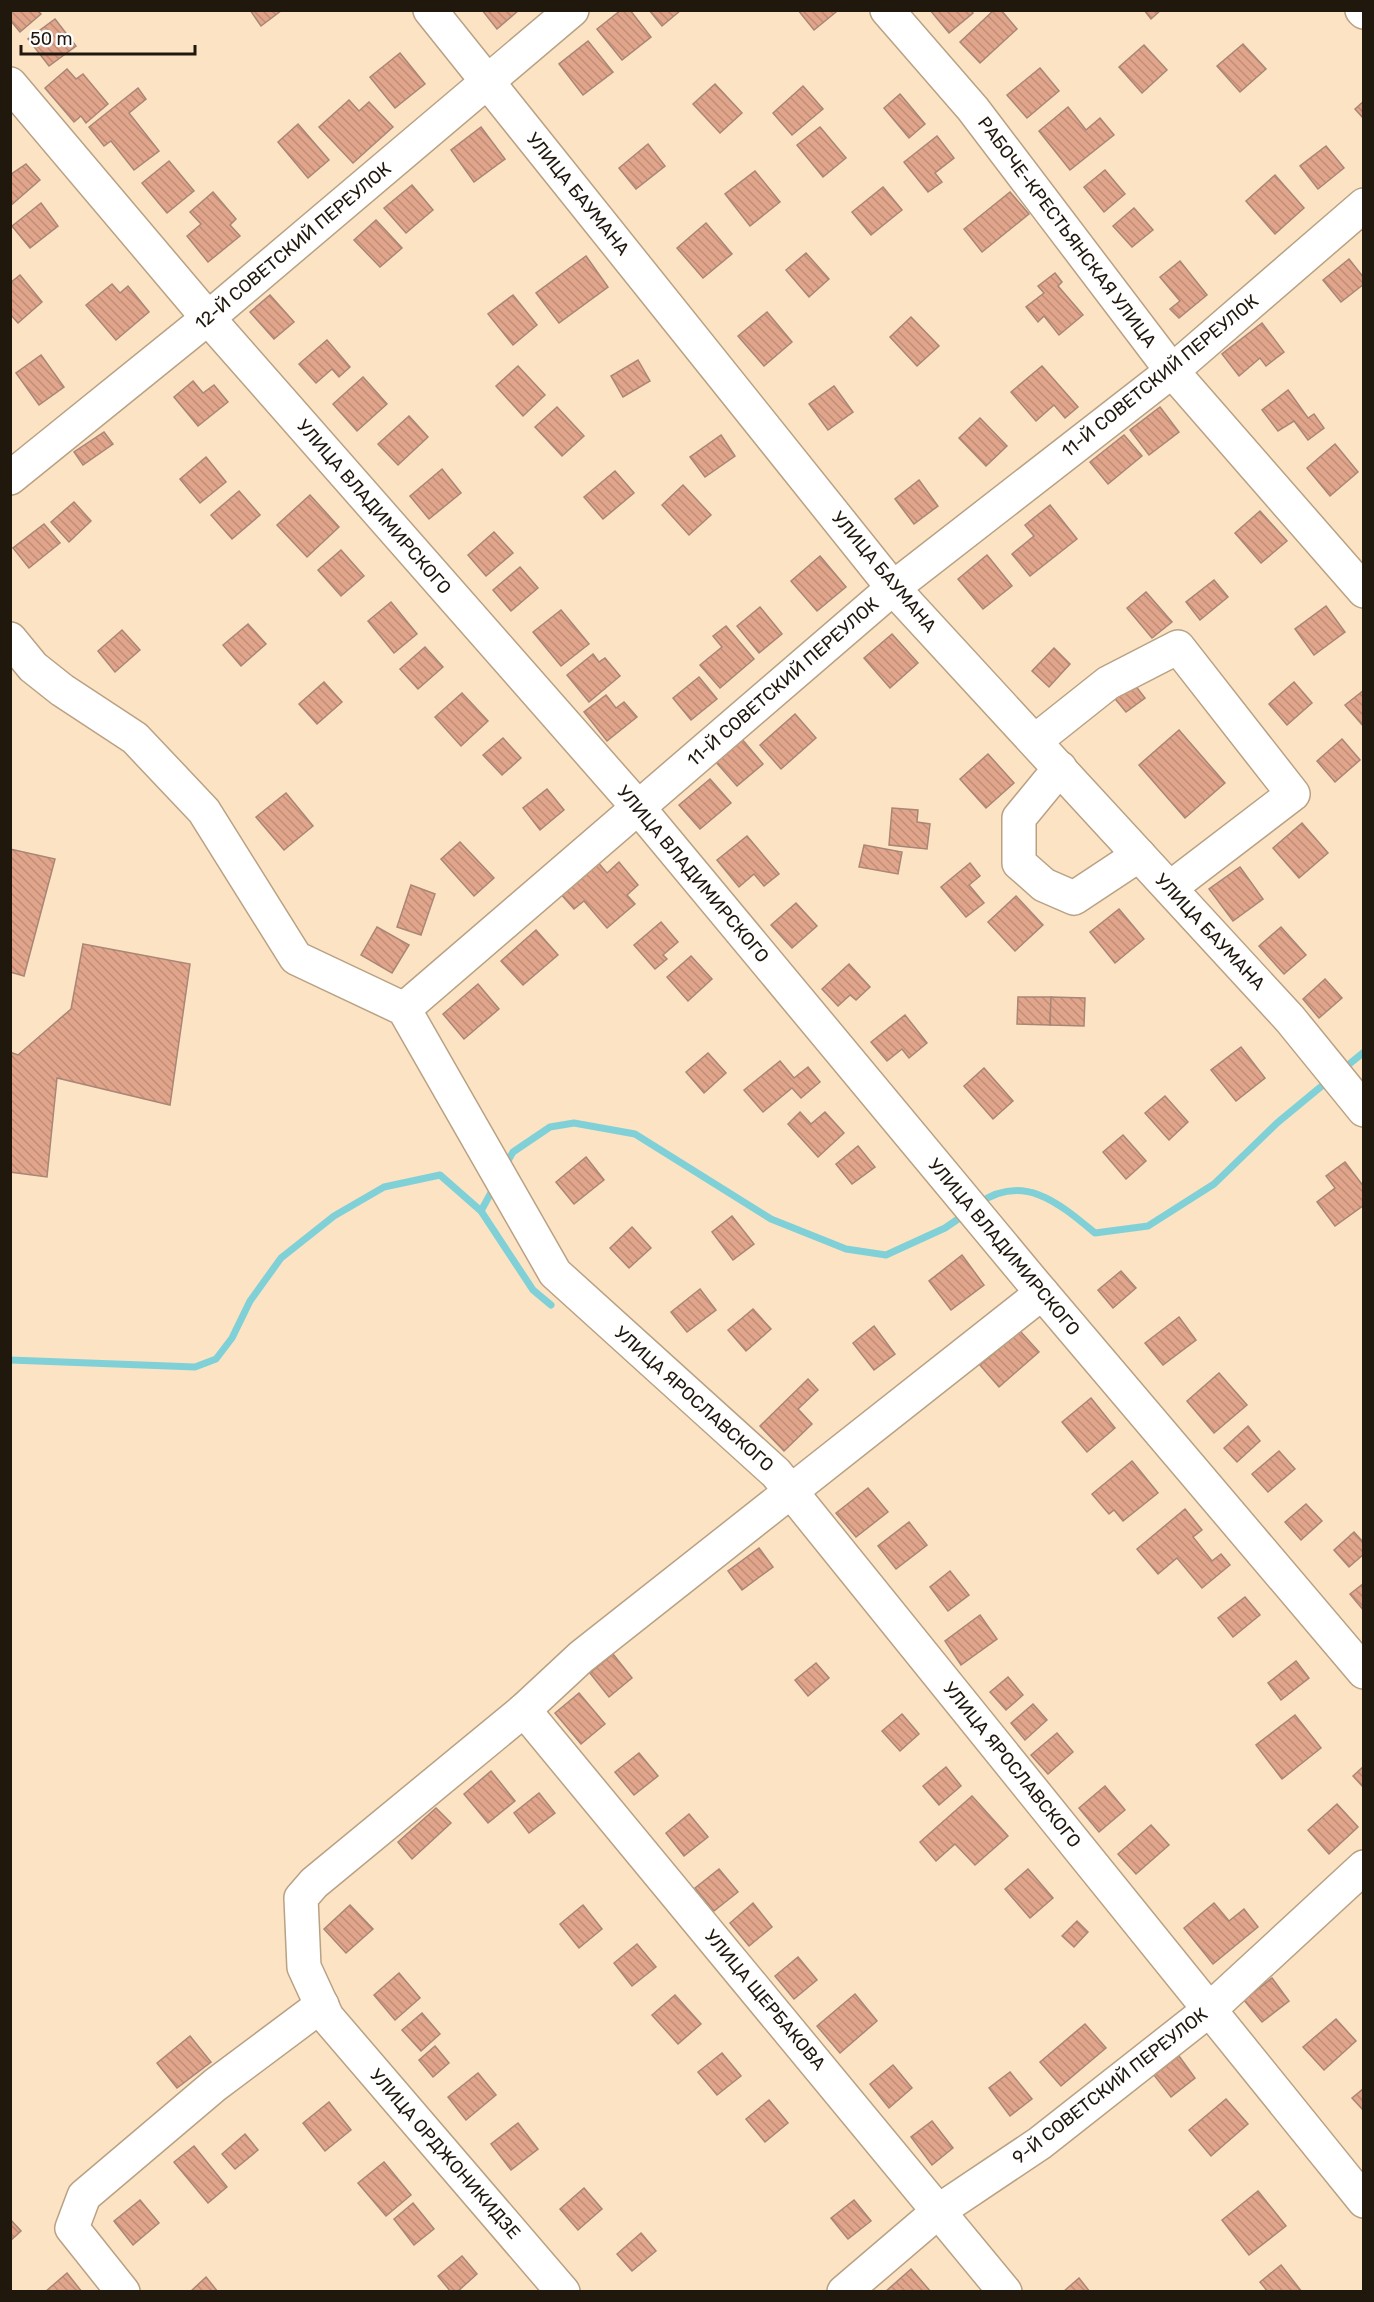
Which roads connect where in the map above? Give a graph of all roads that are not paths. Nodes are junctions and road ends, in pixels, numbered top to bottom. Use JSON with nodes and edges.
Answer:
{"nodes":[{"id":1,"x":430,"y":10,"type":"edge"},
{"id":2,"x":572,"y":10,"type":"edge"},
{"id":3,"x":887,"y":10,"type":"edge"},
{"id":4,"x":488,"y":80,"type":"junction"},
{"id":5,"x":10,"y":84,"type":"edge"},
{"id":6,"x":1364,"y":205,"type":"edge"},
{"id":7,"x":208,"y":318,"type":"junction"},
{"id":8,"x":1172,"y":371,"type":"junction"},
{"id":9,"x":10,"y":478,"type":"edge"},
{"id":10,"x":893,"y":588,"type":"junction"},
{"id":11,"x":1364,"y":591,"type":"edge"},
{"id":12,"x":10,"y":639,"type":"edge"},
{"id":13,"x":1035,"y":741,"type":"junction"},
{"id":14,"x":1060,"y":768,"type":"junction"},
{"id":15,"x":637,"y":807,"type":"junction"},
{"id":16,"x":1139,"y":855,"type":"junction"},
{"id":17,"x":1170,"y":888,"type":"junction"},
{"id":18,"x":404,"y":1009,"type":"junction"},
{"id":19,"x":1364,"y":1110,"type":"edge"},
{"id":20,"x":1042,"y":1293,"type":"junction"},
{"id":21,"x":790,"y":1490,"type":"junction"},
{"id":22,"x":1364,"y":1672,"type":"edge"},
{"id":23,"x":524,"y":1710,"type":"junction"},
{"id":24,"x":1364,"y":1867,"type":"edge"},
{"id":25,"x":1209,"y":2010,"type":"junction"},
{"id":26,"x":324,"y":2011,"type":"junction"},
{"id":27,"x":1364,"y":2201,"type":"edge"},
{"id":28,"x":940,"y":2211,"type":"junction"},
{"id":29,"x":123,"y":2292,"type":"edge"},
{"id":30,"x":563,"y":2292,"type":"edge"},
{"id":31,"x":844,"y":2292,"type":"edge"},
{"id":32,"x":1005,"y":2292,"type":"edge"}],
"edges":[{"from":1,"to":4,"type":"street","name":"УЛИЦА БАУМАНА"},
{"from":2,"to":4,"type":"street","name":"12-Й СОВЕТСКИЙ ПЕРЕУЛОК"},
{"from":3,"to":8,"type":"street","name":"РАБОЧЕ-КРЕСТЬЯНСКАЯ УЛИЦА"},
{"from":4,"to":7,"type":"street","name":"12-Й СОВЕТСКИЙ ПЕРЕУЛОК"},
{"from":4,"to":10,"type":"street","name":"УЛИЦА БАУМАНА"},
{"from":5,"to":7,"type":"street","name":"УЛИЦА ВЛАДИМИРСКОГО"},
{"from":6,"to":8,"type":"street","name":"11-Й СОВЕТСКИЙ ПЕРЕУЛОК"},
{"from":7,"to":9,"type":"street","name":"12-Й СОВЕТСКИЙ ПЕРЕУЛОК"},
{"from":7,"to":15,"type":"street","name":"УЛИЦА ВЛАДИМИРСКОГО"},
{"from":8,"to":10,"type":"street","name":"11-Й СОВЕТСКИЙ ПЕРЕУЛОК"},
{"from":8,"to":11,"type":"street","name":"РАБОЧЕ-КРЕСТЬЯНСКАЯ УЛИЦА"},
{"from":10,"to":13,"type":"street","name":"УЛИЦА БАУМАНА"},
{"from":10,"to":15,"type":"street","name":"11-Й СОВЕТСКИЙ ПЕРЕУЛОК"},
{"from":12,"to":18,"type":"street"},
{"from":13,"to":14,"type":"street","name":"УЛИЦА БАУМАНА"},
{"from":13,"to":17,"type":"street"},
{"from":14,"to":16,"type":"street","name":"УЛИЦА БАУМАНА"},
{"from":14,"to":16,"type":"street"},
{"from":15,"to":18,"type":"street","name":"11-Й СОВЕТСКИЙ ПЕРЕУЛОК"},
{"from":15,"to":20,"type":"street","name":"УЛИЦА ВЛАДИМИРСКОГО"},
{"from":16,"to":17,"type":"street","name":"УЛИЦА БАУМАНА"},
{"from":17,"to":19,"type":"street","name":"УЛИЦА БАУМАНА"},
{"from":18,"to":21,"type":"street","name":"УЛИЦА ЯРОСЛАВСКОГО"},
{"from":20,"to":21,"type":"street"},
{"from":20,"to":22,"type":"street","name":"УЛИЦА ВЛАДИМИРСКОГО"},
{"from":21,"to":23,"type":"street"},
{"from":21,"to":25,"type":"street","name":"УЛИЦА ЯРОСЛАВСКОГО"},
{"from":23,"to":26,"type":"street","name":"УЛИЦА ОРДЖОНИКИДЗЕ"},
{"from":23,"to":28,"type":"street","name":"УЛИЦА ЩЕРБАКОВА"},
{"from":24,"to":25,"type":"street","name":"9-Й СОВЕТСКИЙ ПЕРЕУЛОК"},
{"from":25,"to":27,"type":"street","name":"УЛИЦА ЯРОСЛАВСКОГО"},
{"from":25,"to":28,"type":"street","name":"9-Й СОВЕТСКИЙ ПЕРЕУЛОК"},
{"from":26,"to":29,"type":"street"},
{"from":26,"to":30,"type":"street","name":"УЛИЦА ОРДЖОНИКИДЗЕ"},
{"from":28,"to":31,"type":"street","name":"9-Й СОВЕТСКИЙ ПЕРЕУЛОК"},
{"from":28,"to":32,"type":"street","name":"УЛИЦА ЩЕРБАКОВА"}]}
